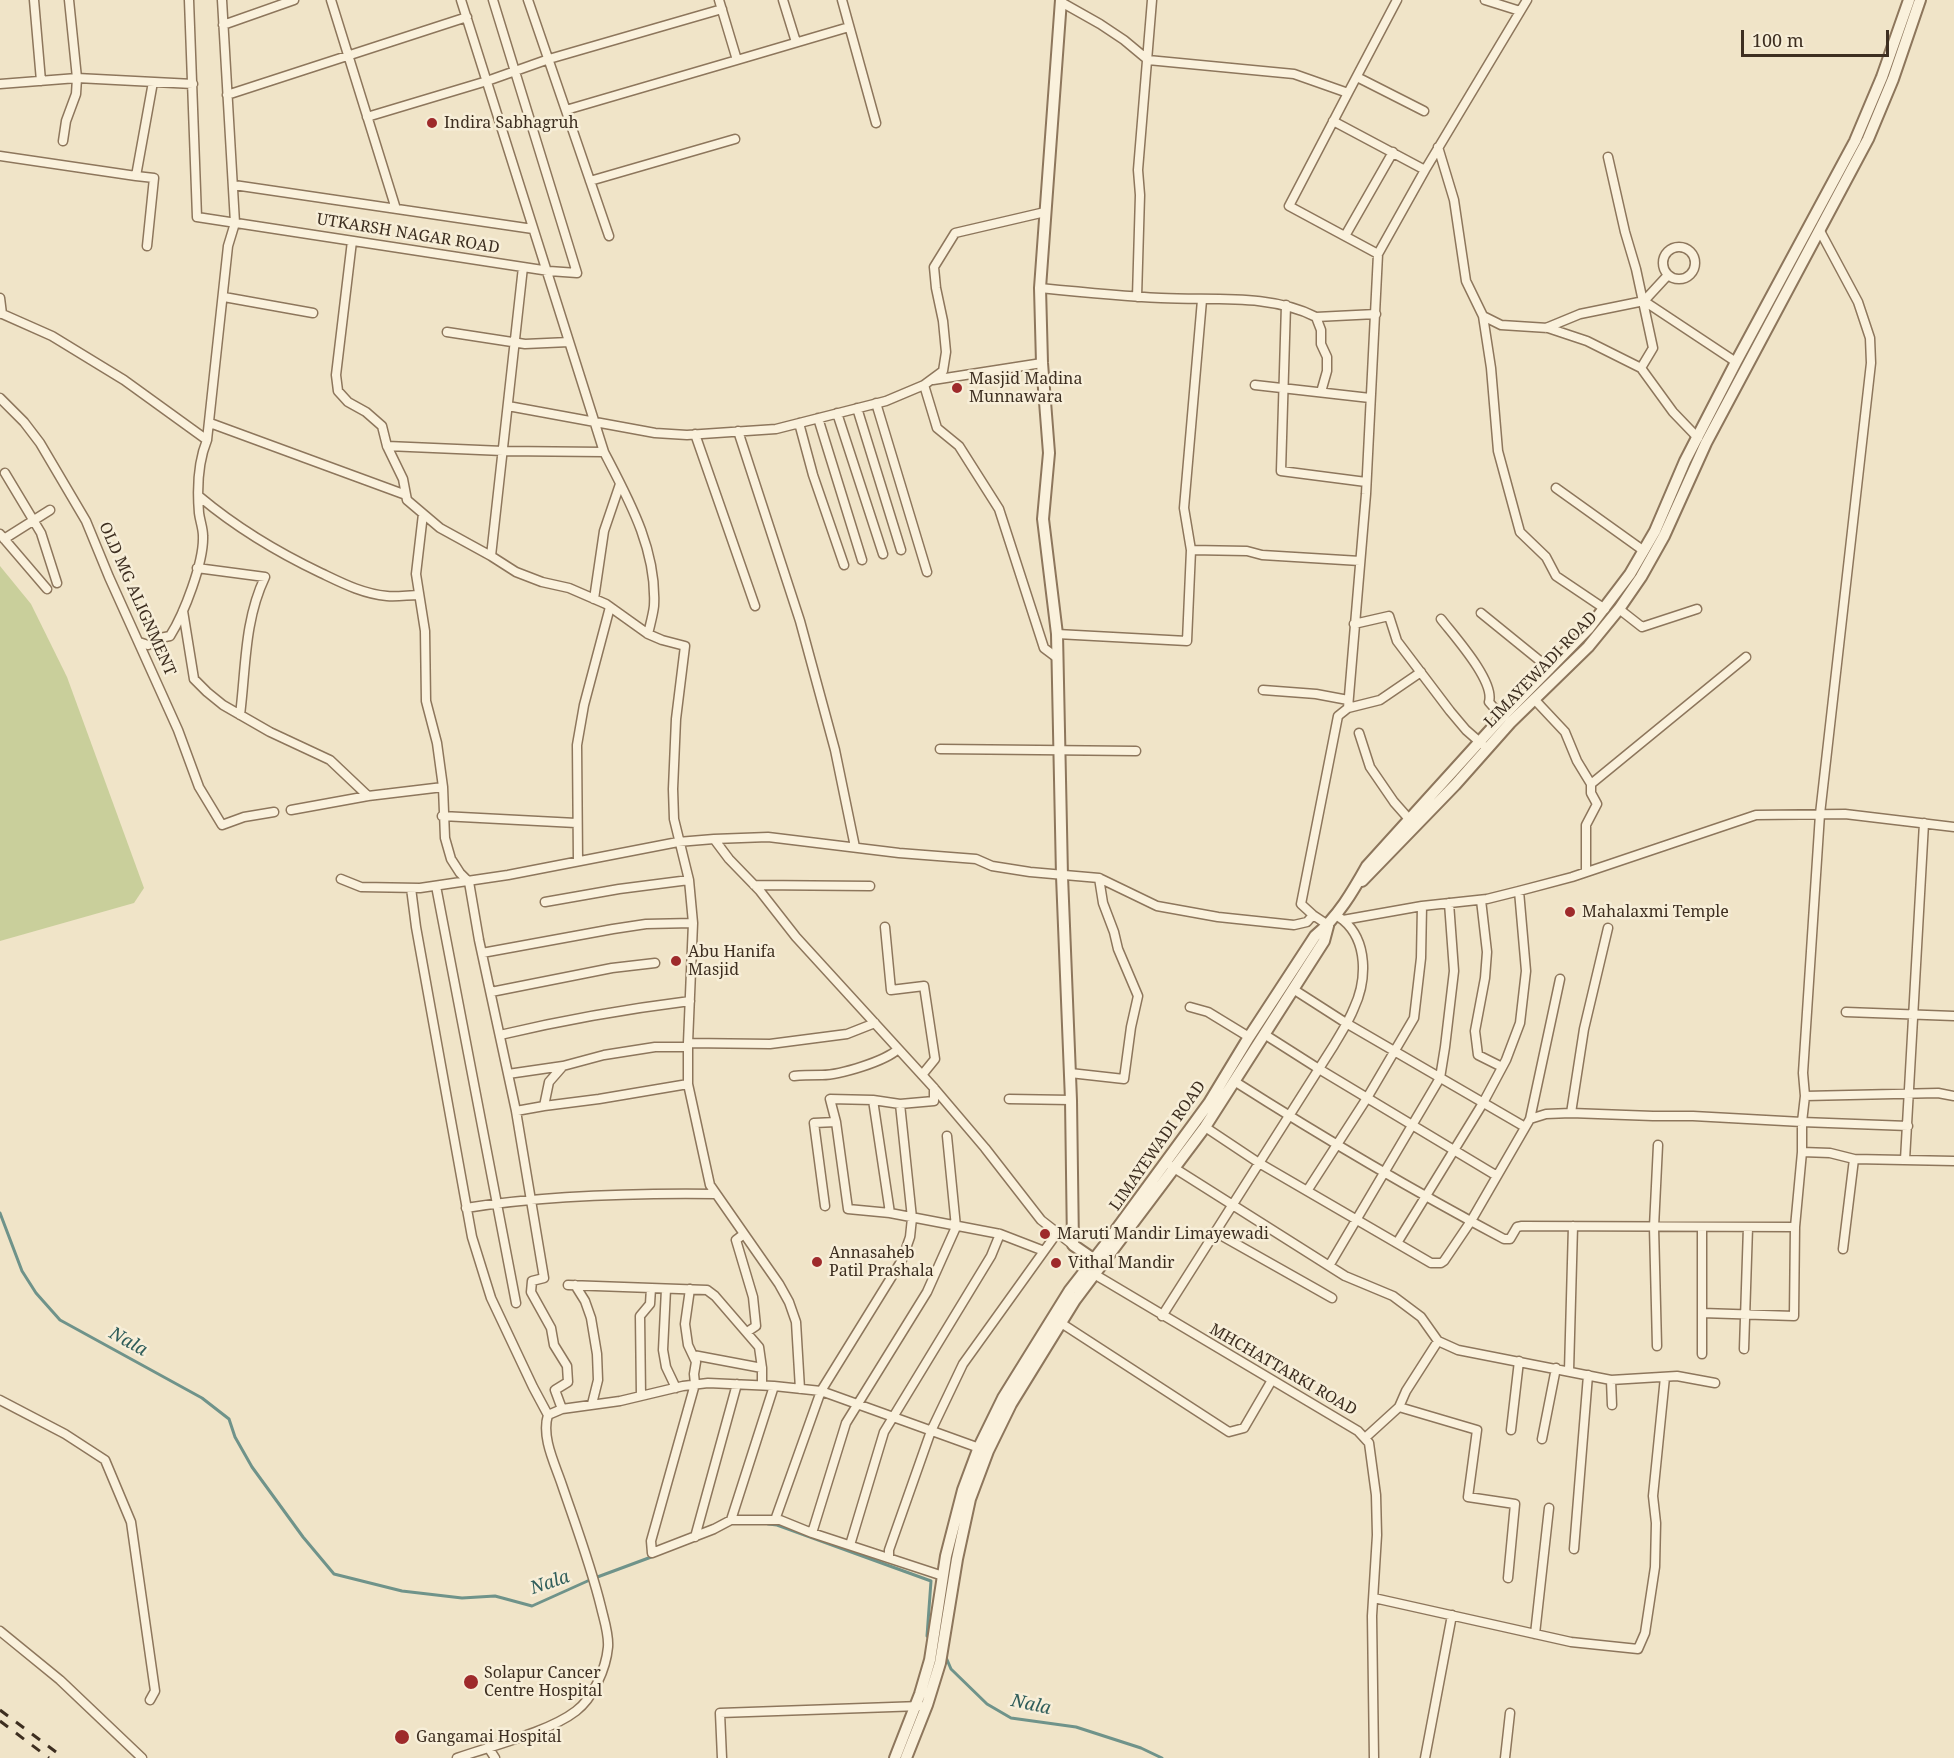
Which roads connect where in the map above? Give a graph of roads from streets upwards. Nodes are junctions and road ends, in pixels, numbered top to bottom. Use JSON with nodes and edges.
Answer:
{"nodes":[{"id":1,"x":34,"y":0,"type":"edge"},
{"id":2,"x":69,"y":0,"type":"edge"},
{"id":3,"x":189,"y":0,"type":"edge"},
{"id":4,"x":222,"y":0,"type":"edge"},
{"id":5,"x":294,"y":0,"type":"edge"},
{"id":6,"x":331,"y":0,"type":"edge"},
{"id":7,"x":461,"y":0,"type":"edge"},
{"id":8,"x":493,"y":0,"type":"edge"},
{"id":9,"x":528,"y":0,"type":"edge"},
{"id":10,"x":783,"y":0,"type":"edge"},
{"id":11,"x":842,"y":0,"type":"edge"},
{"id":12,"x":1152,"y":0,"type":"edge"},
{"id":13,"x":1397,"y":0,"type":"edge"},
{"id":14,"x":1485,"y":0,"type":"edge"},
{"id":15,"x":1527,"y":0,"type":"edge"},
{"id":16,"x":1909,"y":0,"type":"edge"},
{"id":17,"x":1920,"y":0,"type":"edge"},
{"id":18,"x":1061,"y":1,"type":"edge"},
{"id":19,"x":721,"y":4,"type":"edge"},
{"id":20,"x":1520,"y":11,"type":"junction"},
{"id":21,"x":467,"y":17,"type":"junction"},
{"id":22,"x":223,"y":25,"type":"junction"},
{"id":23,"x":849,"y":27,"type":"junction"},
{"id":24,"x":796,"y":42,"type":"junction"},
{"id":25,"x":348,"y":56,"type":"junction"},
{"id":26,"x":549,"y":59,"type":"junction"},
{"id":27,"x":737,"y":60,"type":"junction"},
{"id":28,"x":1148,"y":60,"type":"junction"},
{"id":29,"x":515,"y":72,"type":"junction"},
{"id":30,"x":1358,"y":77,"type":"junction"},
{"id":31,"x":77,"y":78,"type":"junction"},
{"id":32,"x":41,"y":81,"type":"junction"},
{"id":33,"x":487,"y":81,"type":"junction"},
{"id":34,"x":153,"y":82,"type":"junction"},
{"id":35,"x":0,"y":84,"type":"edge"},
{"id":36,"x":193,"y":84,"type":"junction"},
{"id":37,"x":1348,"y":93,"type":"junction"},
{"id":38,"x":227,"y":95,"type":"junction"},
{"id":39,"x":566,"y":110,"type":"junction"},
{"id":40,"x":1424,"y":111,"type":"dead end"},
{"id":41,"x":367,"y":117,"type":"junction"},
{"id":42,"x":1334,"y":121,"type":"junction"},
{"id":43,"x":876,"y":123,"type":"dead end"},
{"id":44,"x":735,"y":139,"type":"dead end"},
{"id":45,"x":63,"y":141,"type":"dead end"},
{"id":46,"x":1438,"y":147,"type":"junction"},
{"id":47,"x":1393,"y":152,"type":"junction"},
{"id":48,"x":0,"y":156,"type":"edge"},
{"id":49,"x":1608,"y":157,"type":"dead end"},
{"id":50,"x":1425,"y":170,"type":"junction"},
{"id":51,"x":136,"y":176,"type":"junction"},
{"id":52,"x":590,"y":181,"type":"junction"},
{"id":53,"x":234,"y":185,"type":"junction"},
{"id":54,"x":396,"y":209,"type":"junction"},
{"id":55,"x":1045,"y":212,"type":"junction"},
{"id":56,"x":235,"y":223,"type":"junction"},
{"id":57,"x":534,"y":229,"type":"junction"},
{"id":58,"x":1820,"y":231,"type":"junction"},
{"id":59,"x":609,"y":236,"type":"dead end"},
{"id":60,"x":1345,"y":236,"type":"junction"},
{"id":61,"x":352,"y":241,"type":"junction"},
{"id":62,"x":147,"y":246,"type":"dead end"},
{"id":63,"x":1378,"y":254,"type":"junction"},
{"id":64,"x":523,"y":267,"type":"junction"},
{"id":65,"x":546,"y":270,"type":"junction"},
{"id":66,"x":1668,"y":275,"type":"dead end"},
{"id":67,"x":1040,"y":288,"type":"junction"},
{"id":68,"x":224,"y":297,"type":"junction"},
{"id":69,"x":1137,"y":297,"type":"junction"},
{"id":70,"x":0,"y":298,"type":"edge"},
{"id":71,"x":1202,"y":300,"type":"junction"},
{"id":72,"x":1644,"y":301,"type":"junction"},
{"id":73,"x":1286,"y":305,"type":"junction"},
{"id":74,"x":1,"y":313,"type":"edge"},
{"id":75,"x":313,"y":313,"type":"dead end"},
{"id":76,"x":1376,"y":315,"type":"junction"},
{"id":77,"x":1483,"y":316,"type":"junction"},
{"id":78,"x":1316,"y":317,"type":"junction"},
{"id":79,"x":1546,"y":328,"type":"junction"},
{"id":80,"x":447,"y":332,"type":"dead end"},
{"id":81,"x":515,"y":342,"type":"junction"},
{"id":82,"x":569,"y":342,"type":"junction"},
{"id":83,"x":1736,"y":362,"type":"junction"},
{"id":84,"x":1042,"y":363,"type":"junction"},
{"id":85,"x":1641,"y":368,"type":"junction"},
{"id":86,"x":926,"y":383,"type":"junction"},
{"id":87,"x":1255,"y":385,"type":"dead end"},
{"id":88,"x":1282,"y":388,"type":"junction"},
{"id":89,"x":1321,"y":392,"type":"junction"},
{"id":90,"x":0,"y":398,"type":"edge"},
{"id":91,"x":1370,"y":398,"type":"junction"},
{"id":92,"x":876,"y":403,"type":"junction"},
{"id":93,"x":508,"y":406,"type":"junction"},
{"id":94,"x":857,"y":408,"type":"junction"},
{"id":95,"x":837,"y":413,"type":"junction"},
{"id":96,"x":818,"y":418,"type":"junction"},
{"id":97,"x":594,"y":422,"type":"junction"},
{"id":98,"x":210,"y":423,"type":"junction"},
{"id":99,"x":799,"y":423,"type":"junction"},
{"id":100,"x":738,"y":431,"type":"junction"},
{"id":101,"x":695,"y":434,"type":"junction"},
{"id":102,"x":207,"y":440,"type":"junction"},
{"id":103,"x":1702,"y":440,"type":"junction"},
{"id":104,"x":387,"y":446,"type":"junction"},
{"id":105,"x":503,"y":451,"type":"junction"},
{"id":106,"x":604,"y":452,"type":"junction"},
{"id":107,"x":5,"y":472,"type":"dead end"},
{"id":108,"x":1366,"y":482,"type":"junction"},
{"id":109,"x":620,"y":484,"type":"junction"},
{"id":110,"x":1556,"y":489,"type":"dead end"},
{"id":111,"x":406,"y":495,"type":"junction"},
{"id":112,"x":200,"y":496,"type":"junction"},
{"id":113,"x":50,"y":510,"type":"dead end"},
{"id":114,"x":423,"y":514,"type":"junction"},
{"id":115,"x":33,"y":520,"type":"junction"},
{"id":116,"x":2,"y":536,"type":"edge"},
{"id":117,"x":901,"y":550,"type":"dead end"},
{"id":118,"x":1191,"y":550,"type":"junction"},
{"id":119,"x":1644,"y":551,"type":"junction"},
{"id":120,"x":883,"y":554,"type":"dead end"},
{"id":121,"x":491,"y":556,"type":"junction"},
{"id":122,"x":862,"y":560,"type":"dead end"},
{"id":123,"x":1360,"y":561,"type":"junction"},
{"id":124,"x":844,"y":565,"type":"dead end"},
{"id":125,"x":197,"y":568,"type":"junction"},
{"id":126,"x":927,"y":572,"type":"dead end"},
{"id":127,"x":57,"y":583,"type":"dead end"},
{"id":128,"x":47,"y":589,"type":"dead end"},
{"id":129,"x":419,"y":595,"type":"junction"},
{"id":130,"x":594,"y":599,"type":"junction"},
{"id":131,"x":755,"y":606,"type":"dead end"},
{"id":132,"x":610,"y":607,"type":"junction"},
{"id":133,"x":1605,"y":609,"type":"junction"},
{"id":134,"x":1619,"y":609,"type":"junction"},
{"id":135,"x":1697,"y":609,"type":"dead end"},
{"id":136,"x":183,"y":611,"type":"junction"},
{"id":137,"x":1481,"y":613,"type":"dead end"},
{"id":138,"x":1441,"y":619,"type":"dead end"},
{"id":139,"x":1354,"y":624,"type":"junction"},
{"id":140,"x":648,"y":634,"type":"junction"},
{"id":141,"x":1057,"y":634,"type":"junction"},
{"id":142,"x":139,"y":642,"type":"junction"},
{"id":143,"x":1056,"y":657,"type":"junction"},
{"id":144,"x":1746,"y":657,"type":"dead end"},
{"id":145,"x":1550,"y":669,"type":"junction"},
{"id":146,"x":1421,"y":672,"type":"junction"},
{"id":147,"x":1263,"y":690,"type":"dead end"},
{"id":148,"x":1534,"y":699,"type":"junction"},
{"id":149,"x":1348,"y":704,"type":"junction"},
{"id":150,"x":240,"y":715,"type":"junction"},
{"id":151,"x":1502,"y":717,"type":"junction"},
{"id":152,"x":1359,"y":733,"type":"dead end"},
{"id":153,"x":1483,"y":745,"type":"junction"},
{"id":154,"x":940,"y":749,"type":"dead end"},
{"id":155,"x":1059,"y":751,"type":"junction"},
{"id":156,"x":1136,"y":751,"type":"dead end"},
{"id":157,"x":1591,"y":784,"type":"junction"},
{"id":158,"x":442,"y":787,"type":"junction"},
{"id":159,"x":368,"y":796,"type":"junction"},
{"id":160,"x":291,"y":810,"type":"dead end"},
{"id":161,"x":274,"y":812,"type":"dead end"},
{"id":162,"x":1820,"y":814,"type":"junction"},
{"id":163,"x":442,"y":816,"type":"junction"},
{"id":164,"x":1409,"y":819,"type":"junction"},
{"id":165,"x":576,"y":823,"type":"junction"},
{"id":166,"x":1924,"y":823,"type":"junction"},
{"id":167,"x":1954,"y":827,"type":"edge"},
{"id":168,"x":714,"y":839,"type":"junction"},
{"id":169,"x":678,"y":842,"type":"junction"},
{"id":170,"x":855,"y":847,"type":"junction"},
{"id":171,"x":578,"y":861,"type":"junction"},
{"id":172,"x":1586,"y":872,"type":"junction"},
{"id":173,"x":1062,"y":876,"type":"junction"},
{"id":174,"x":1099,"y":878,"type":"junction"},
{"id":175,"x":341,"y":879,"type":"dead end"},
{"id":176,"x":689,"y":880,"type":"junction"},
{"id":177,"x":469,"y":882,"type":"junction"},
{"id":178,"x":754,"y":885,"type":"junction"},
{"id":179,"x":436,"y":886,"type":"junction"},
{"id":180,"x":870,"y":886,"type":"dead end"},
{"id":181,"x":1355,"y":887,"type":"junction"},
{"id":182,"x":411,"y":888,"type":"junction"},
{"id":183,"x":1519,"y":891,"type":"junction"},
{"id":184,"x":1480,"y":900,"type":"junction"},
{"id":185,"x":545,"y":902,"type":"dead end"},
{"id":186,"x":1449,"y":903,"type":"junction"},
{"id":187,"x":1422,"y":906,"type":"junction"},
{"id":188,"x":1313,"y":915,"type":"junction"},
{"id":189,"x":1340,"y":918,"type":"junction"},
{"id":190,"x":693,"y":923,"type":"junction"},
{"id":191,"x":1328,"y":925,"type":"junction"},
{"id":192,"x":885,"y":927,"type":"dead end"},
{"id":193,"x":1608,"y":928,"type":"dead end"},
{"id":194,"x":482,"y":953,"type":"junction"},
{"id":195,"x":655,"y":963,"type":"dead end"},
{"id":196,"x":1560,"y":979,"type":"dead end"},
{"id":197,"x":1293,"y":989,"type":"junction"},
{"id":198,"x":491,"y":992,"type":"junction"},
{"id":199,"x":690,"y":1001,"type":"junction"},
{"id":200,"x":1190,"y":1007,"type":"dead end"},
{"id":201,"x":1846,"y":1011,"type":"dead end"},
{"id":202,"x":1915,"y":1014,"type":"junction"},
{"id":203,"x":1954,"y":1016,"type":"edge"},
{"id":204,"x":875,"y":1023,"type":"junction"},
{"id":205,"x":1346,"y":1023,"type":"junction"},
{"id":206,"x":1264,"y":1034,"type":"junction"},
{"id":207,"x":500,"y":1035,"type":"junction"},
{"id":208,"x":1249,"y":1037,"type":"junction"},
{"id":209,"x":688,"y":1045,"type":"junction"},
{"id":210,"x":898,"y":1049,"type":"junction"},
{"id":211,"x":1395,"y":1052,"type":"junction"},
{"id":212,"x":563,"y":1066,"type":"junction"},
{"id":213,"x":1502,"y":1067,"type":"junction"},
{"id":214,"x":1319,"y":1069,"type":"junction"},
{"id":215,"x":1070,"y":1073,"type":"junction"},
{"id":216,"x":508,"y":1074,"type":"junction"},
{"id":217,"x":922,"y":1075,"type":"junction"},
{"id":218,"x":794,"y":1076,"type":"dead end"},
{"id":219,"x":1440,"y":1078,"type":"junction"},
{"id":220,"x":1234,"y":1081,"type":"junction"},
{"id":221,"x":688,"y":1084,"type":"junction"},
{"id":222,"x":934,"y":1088,"type":"junction"},
{"id":223,"x":1910,"y":1094,"type":"junction"},
{"id":224,"x":1805,"y":1096,"type":"junction"},
{"id":225,"x":1954,"y":1096,"type":"edge"},
{"id":226,"x":1367,"y":1098,"type":"junction"},
{"id":227,"x":1009,"y":1099,"type":"dead end"},
{"id":228,"x":873,"y":1100,"type":"junction"},
{"id":229,"x":1071,"y":1100,"type":"junction"},
{"id":230,"x":1483,"y":1103,"type":"junction"},
{"id":231,"x":900,"y":1104,"type":"junction"},
{"id":232,"x":544,"y":1106,"type":"junction"},
{"id":233,"x":516,"y":1111,"type":"junction"},
{"id":234,"x":1571,"y":1113,"type":"junction"},
{"id":235,"x":1288,"y":1116,"type":"junction"},
{"id":236,"x":836,"y":1122,"type":"junction"},
{"id":237,"x":1802,"y":1122,"type":"junction"},
{"id":238,"x":1527,"y":1123,"type":"junction"},
{"id":239,"x":1412,"y":1125,"type":"junction"},
{"id":240,"x":1908,"y":1126,"type":"junction"},
{"id":241,"x":1204,"y":1127,"type":"junction"},
{"id":242,"x":947,"y":1136,"type":"dead end"},
{"id":243,"x":1337,"y":1145,"type":"junction"},
{"id":244,"x":1658,"y":1145,"type":"dead end"},
{"id":245,"x":1454,"y":1150,"type":"junction"},
{"id":246,"x":1802,"y":1152,"type":"junction"},
{"id":247,"x":1854,"y":1159,"type":"junction"},
{"id":248,"x":1905,"y":1160,"type":"junction"},
{"id":249,"x":1954,"y":1161,"type":"edge"},
{"id":250,"x":1259,"y":1162,"type":"junction"},
{"id":251,"x":1170,"y":1166,"type":"junction"},
{"id":252,"x":1384,"y":1173,"type":"junction"},
{"id":253,"x":1497,"y":1176,"type":"junction"},
{"id":254,"x":1307,"y":1191,"type":"junction"},
{"id":255,"x":716,"y":1194,"type":"junction"},
{"id":256,"x":1425,"y":1197,"type":"junction"},
{"id":257,"x":530,"y":1200,"type":"junction"},
{"id":258,"x":496,"y":1204,"type":"junction"},
{"id":259,"x":1232,"y":1205,"type":"junction"},
{"id":260,"x":825,"y":1206,"type":"dead end"},
{"id":261,"x":466,"y":1208,"type":"junction"},
{"id":262,"x":890,"y":1213,"type":"junction"},
{"id":263,"x":912,"y":1218,"type":"junction"},
{"id":264,"x":1357,"y":1220,"type":"junction"},
{"id":265,"x":1471,"y":1221,"type":"junction"},
{"id":266,"x":1572,"y":1226,"type":"junction"},
{"id":267,"x":956,"y":1227,"type":"junction"},
{"id":268,"x":1654,"y":1227,"type":"junction"},
{"id":269,"x":1702,"y":1227,"type":"junction"},
{"id":270,"x":1748,"y":1227,"type":"junction"},
{"id":271,"x":1795,"y":1227,"type":"junction"},
{"id":272,"x":1215,"y":1232,"type":"junction"},
{"id":273,"x":744,"y":1233,"type":"junction"},
{"id":274,"x":1058,"y":1233,"type":"junction"},
{"id":275,"x":1000,"y":1234,"type":"junction"},
{"id":276,"x":1397,"y":1243,"type":"junction"},
{"id":277,"x":1073,"y":1245,"type":"junction"},
{"id":278,"x":1843,"y":1249,"type":"dead end"},
{"id":279,"x":1044,"y":1251,"type":"junction"},
{"id":280,"x":1098,"y":1262,"type":"junction"},
{"id":281,"x":1329,"y":1266,"type":"junction"},
{"id":282,"x":1094,"y":1274,"type":"junction"},
{"id":283,"x":651,"y":1288,"type":"junction"},
{"id":284,"x":666,"y":1288,"type":"junction"},
{"id":285,"x":690,"y":1289,"type":"junction"},
{"id":286,"x":1332,"y":1298,"type":"dead end"},
{"id":287,"x":516,"y":1303,"type":"dead end"},
{"id":288,"x":1702,"y":1313,"type":"junction"},
{"id":289,"x":1745,"y":1314,"type":"junction"},
{"id":290,"x":1162,"y":1316,"type":"junction"},
{"id":291,"x":1061,"y":1323,"type":"junction"},
{"id":292,"x":747,"y":1332,"type":"junction"},
{"id":293,"x":1438,"y":1341,"type":"junction"},
{"id":294,"x":1657,"y":1346,"type":"dead end"},
{"id":295,"x":1744,"y":1349,"type":"dead end"},
{"id":296,"x":1702,"y":1354,"type":"dead end"},
{"id":297,"x":693,"y":1355,"type":"junction"},
{"id":298,"x":1519,"y":1361,"type":"junction"},
{"id":299,"x":762,"y":1368,"type":"junction"},
{"id":300,"x":1556,"y":1368,"type":"junction"},
{"id":301,"x":1569,"y":1371,"type":"junction"},
{"id":302,"x":1588,"y":1375,"type":"junction"},
{"id":303,"x":1665,"y":1377,"type":"junction"},
{"id":304,"x":1272,"y":1380,"type":"junction"},
{"id":305,"x":1611,"y":1380,"type":"junction"},
{"id":306,"x":1715,"y":1383,"type":"dead end"},
{"id":307,"x":695,"y":1384,"type":"junction"},
{"id":308,"x":737,"y":1384,"type":"junction"},
{"id":309,"x":762,"y":1385,"type":"junction"},
{"id":310,"x":774,"y":1386,"type":"junction"},
{"id":311,"x":676,"y":1388,"type":"junction"},
{"id":312,"x":800,"y":1389,"type":"junction"},
{"id":313,"x":821,"y":1391,"type":"junction"},
{"id":314,"x":641,"y":1396,"type":"junction"},
{"id":315,"x":0,"y":1400,"type":"edge"},
{"id":316,"x":592,"y":1404,"type":"junction"},
{"id":317,"x":1612,"y":1405,"type":"dead end"},
{"id":318,"x":858,"y":1406,"type":"junction"},
{"id":319,"x":1399,"y":1407,"type":"junction"},
{"id":320,"x":562,"y":1409,"type":"junction"},
{"id":321,"x":548,"y":1415,"type":"junction"},
{"id":322,"x":892,"y":1418,"type":"junction"},
{"id":323,"x":1510,"y":1430,"type":"dead end"},
{"id":324,"x":931,"y":1431,"type":"junction"},
{"id":325,"x":1365,"y":1438,"type":"junction"},
{"id":326,"x":1542,"y":1439,"type":"dead end"},
{"id":327,"x":983,"y":1449,"type":"junction"},
{"id":328,"x":1549,"y":1508,"type":"dead end"},
{"id":329,"x":731,"y":1520,"type":"junction"},
{"id":330,"x":775,"y":1520,"type":"junction"},
{"id":331,"x":812,"y":1533,"type":"junction"},
{"id":332,"x":695,"y":1537,"type":"junction"},
{"id":333,"x":849,"y":1545,"type":"junction"},
{"id":334,"x":1574,"y":1549,"type":"dead end"},
{"id":335,"x":890,"y":1558,"type":"junction"},
{"id":336,"x":943,"y":1576,"type":"junction"},
{"id":337,"x":1508,"y":1578,"type":"dead end"},
{"id":338,"x":1374,"y":1598,"type":"junction"},
{"id":339,"x":1452,"y":1615,"type":"junction"},
{"id":340,"x":0,"y":1632,"type":"edge"},
{"id":341,"x":1534,"y":1634,"type":"junction"},
{"id":342,"x":940,"y":1636,"type":"junction"},
{"id":343,"x":935,"y":1662,"type":"junction"},
{"id":344,"x":150,"y":1700,"type":"dead end"},
{"id":345,"x":927,"y":1705,"type":"junction"},
{"id":346,"x":915,"y":1706,"type":"junction"},
{"id":347,"x":1510,"y":1713,"type":"dead end"},
{"id":348,"x":488,"y":1747,"type":"junction"},
{"id":349,"x":142,"y":1758,"type":"edge"},
{"id":350,"x":457,"y":1758,"type":"edge"},
{"id":351,"x":495,"y":1758,"type":"edge"},
{"id":352,"x":722,"y":1758,"type":"edge"},
{"id":353,"x":895,"y":1758,"type":"edge"},
{"id":354,"x":906,"y":1758,"type":"edge"},
{"id":355,"x":1374,"y":1758,"type":"edge"},
{"id":356,"x":1425,"y":1758,"type":"edge"},
{"id":357,"x":1505,"y":1758,"type":"edge"}],
"edges":[{"from":1,"to":32,"type":"street"},
{"from":2,"to":31,"type":"street"},
{"from":3,"to":36,"type":"street"},
{"from":4,"to":22,"type":"street"},
{"from":5,"to":22,"type":"street"},
{"from":6,"to":25,"type":"street"},
{"from":7,"to":21,"type":"street"},
{"from":8,"to":29,"type":"street"},
{"from":9,"to":26,"type":"street"},
{"from":10,"to":24,"type":"street"},
{"from":11,"to":23,"type":"street"},
{"from":12,"to":28,"type":"street"},
{"from":13,"to":30,"type":"street"},
{"from":14,"to":20,"type":"street"},
{"from":15,"to":20,"type":"street"},
{"from":16,"to":83,"type":"street"},
{"from":17,"to":58,"type":"street"},
{"from":18,"to":28,"type":"street"},
{"from":18,"to":55,"type":"street"},
{"from":19,"to":26,"type":"street"},
{"from":19,"to":27,"type":"street"},
{"from":20,"to":46,"type":"street"},
{"from":21,"to":25,"type":"street"},
{"from":21,"to":33,"type":"street"},
{"from":22,"to":38,"type":"street"},
{"from":23,"to":24,"type":"street"},
{"from":23,"to":43,"type":"street"},
{"from":24,"to":27,"type":"street"},
{"from":25,"to":38,"type":"street"},
{"from":25,"to":41,"type":"street"},
{"from":26,"to":29,"type":"street"},
{"from":26,"to":39,"type":"street"},
{"from":27,"to":39,"type":"street"},
{"from":28,"to":37,"type":"street"},
{"from":28,"to":69,"type":"street"},
{"from":29,"to":33,"type":"street"},
{"from":29,"to":65,"type":"street","name":"UTKARSH NAGAR ROAD"},
{"from":30,"to":37,"type":"street"},
{"from":30,"to":40,"type":"street"},
{"from":31,"to":32,"type":"street"},
{"from":31,"to":34,"type":"street"},
{"from":31,"to":45,"type":"street"},
{"from":32,"to":35,"type":"street"},
{"from":33,"to":41,"type":"street"},
{"from":33,"to":57,"type":"street"},
{"from":34,"to":36,"type":"street"},
{"from":34,"to":51,"type":"street"},
{"from":36,"to":56,"type":"street","name":"UTKARSH NAGAR ROAD"},
{"from":37,"to":42,"type":"street"},
{"from":38,"to":53,"type":"street"},
{"from":39,"to":52,"type":"street"},
{"from":41,"to":54,"type":"street"},
{"from":42,"to":47,"type":"street"},
{"from":42,"to":60,"type":"street"},
{"from":44,"to":52,"type":"street"},
{"from":46,"to":50,"type":"street"},
{"from":46,"to":77,"type":"street"},
{"from":47,"to":50,"type":"street"},
{"from":47,"to":60,"type":"street"},
{"from":48,"to":51,"type":"street"},
{"from":49,"to":72,"type":"street"},
{"from":50,"to":63,"type":"street"},
{"from":51,"to":62,"type":"street"},
{"from":52,"to":59,"type":"street"},
{"from":53,"to":54,"type":"street"},
{"from":53,"to":56,"type":"street"},
{"from":54,"to":57,"type":"street"},
{"from":55,"to":67,"type":"street"},
{"from":55,"to":86,"type":"street"},
{"from":56,"to":61,"type":"street","name":"UTKARSH NAGAR ROAD"},
{"from":56,"to":68,"type":"street"},
{"from":57,"to":65,"type":"street"},
{"from":58,"to":103,"type":"street"},
{"from":58,"to":162,"type":"street"},
{"from":60,"to":63,"type":"street"},
{"from":61,"to":64,"type":"street","name":"UTKARSH NAGAR ROAD"},
{"from":61,"to":104,"type":"street"},
{"from":63,"to":76,"type":"street"},
{"from":64,"to":65,"type":"street","name":"UTKARSH NAGAR ROAD"},
{"from":64,"to":81,"type":"street"},
{"from":65,"to":82,"type":"street"},
{"from":66,"to":72,"type":"street"},
{"from":67,"to":69,"type":"street"},
{"from":67,"to":84,"type":"street"},
{"from":68,"to":75,"type":"street"},
{"from":68,"to":98,"type":"street"},
{"from":69,"to":71,"type":"street"},
{"from":70,"to":74,"type":"street"},
{"from":71,"to":73,"type":"street"},
{"from":71,"to":118,"type":"street"},
{"from":72,"to":79,"type":"street"},
{"from":72,"to":83,"type":"street"},
{"from":72,"to":85,"type":"street"},
{"from":73,"to":78,"type":"street"},
{"from":73,"to":88,"type":"street"},
{"from":74,"to":102,"type":"street"},
{"from":76,"to":78,"type":"street"},
{"from":76,"to":91,"type":"street"},
{"from":77,"to":79,"type":"street"},
{"from":77,"to":133,"type":"street"},
{"from":78,"to":89,"type":"street"},
{"from":79,"to":85,"type":"street"},
{"from":80,"to":81,"type":"street"},
{"from":81,"to":82,"type":"street"},
{"from":81,"to":93,"type":"street"},
{"from":82,"to":97,"type":"street"},
{"from":83,"to":103,"type":"street"},
{"from":84,"to":86,"type":"street"},
{"from":84,"to":141,"type":"street"},
{"from":85,"to":103,"type":"street"},
{"from":86,"to":92,"type":"street"},
{"from":86,"to":143,"type":"street"},
{"from":87,"to":88,"type":"street"},
{"from":88,"to":89,"type":"street"},
{"from":88,"to":108,"type":"street"},
{"from":89,"to":91,"type":"street"},
{"from":90,"to":142,"type":"street","name":"OLD MG ALIGNMENT"},
{"from":91,"to":108,"type":"street"},
{"from":92,"to":94,"type":"street"},
{"from":92,"to":126,"type":"street"},
{"from":93,"to":97,"type":"street"},
{"from":93,"to":105,"type":"street"},
{"from":94,"to":95,"type":"street"},
{"from":94,"to":117,"type":"street"},
{"from":95,"to":96,"type":"street"},
{"from":95,"to":120,"type":"street"},
{"from":96,"to":99,"type":"street"},
{"from":96,"to":122,"type":"street"},
{"from":97,"to":101,"type":"street"},
{"from":97,"to":106,"type":"street"},
{"from":98,"to":102,"type":"street"},
{"from":98,"to":111,"type":"street"},
{"from":99,"to":100,"type":"street"},
{"from":99,"to":124,"type":"street"},
{"from":100,"to":101,"type":"street"},
{"from":100,"to":170,"type":"street"},
{"from":101,"to":131,"type":"street"},
{"from":102,"to":112,"type":"street"},
{"from":103,"to":119,"type":"street","name":"LIMAYEWADI ROAD"},
{"from":103,"to":134,"type":"street","name":"LIMAYEWADI ROAD"},
{"from":104,"to":105,"type":"street"},
{"from":104,"to":111,"type":"street"},
{"from":105,"to":106,"type":"street"},
{"from":105,"to":121,"type":"street"},
{"from":106,"to":109,"type":"street"},
{"from":107,"to":115,"type":"street"},
{"from":108,"to":123,"type":"street"},
{"from":109,"to":130,"type":"street"},
{"from":109,"to":140,"type":"street"},
{"from":110,"to":119,"type":"street"},
{"from":111,"to":114,"type":"street"},
{"from":112,"to":125,"type":"street"},
{"from":112,"to":129,"type":"street"},
{"from":113,"to":115,"type":"street"},
{"from":114,"to":121,"type":"street"},
{"from":114,"to":129,"type":"street"},
{"from":115,"to":116,"type":"street"},
{"from":115,"to":127,"type":"street"},
{"from":116,"to":128,"type":"street"},
{"from":118,"to":123,"type":"street"},
{"from":118,"to":141,"type":"street"},
{"from":119,"to":133,"type":"street","name":"LIMAYEWADI ROAD"},
{"from":121,"to":130,"type":"street"},
{"from":123,"to":139,"type":"street"},
{"from":125,"to":136,"type":"street"},
{"from":125,"to":150,"type":"street"},
{"from":129,"to":158,"type":"street"},
{"from":130,"to":132,"type":"street"},
{"from":132,"to":140,"type":"street"},
{"from":132,"to":165,"type":"street"},
{"from":133,"to":145,"type":"street","name":"LIMAYEWADI ROAD"},
{"from":134,"to":135,"type":"street"},
{"from":134,"to":148,"type":"street","name":"LIMAYEWADI ROAD"},
{"from":136,"to":142,"type":"street"},
{"from":136,"to":150,"type":"street"},
{"from":137,"to":145,"type":"street"},
{"from":138,"to":151,"type":"street"},
{"from":139,"to":146,"type":"street"},
{"from":139,"to":149,"type":"street"},
{"from":140,"to":169,"type":"street"},
{"from":141,"to":143,"type":"street"},
{"from":142,"to":161,"type":"street","name":"OLD MG ALIGNMENT"},
{"from":143,"to":155,"type":"street"},
{"from":144,"to":157,"type":"street"},
{"from":145,"to":151,"type":"street","name":"LIMAYEWADI ROAD"},
{"from":146,"to":149,"type":"street"},
{"from":146,"to":153,"type":"street"},
{"from":147,"to":149,"type":"street"},
{"from":148,"to":153,"type":"street","name":"LIMAYEWADI ROAD"},
{"from":148,"to":157,"type":"street"},
{"from":149,"to":188,"type":"street"},
{"from":150,"to":159,"type":"street"},
{"from":151,"to":153,"type":"street","name":"LIMAYEWADI ROAD"},
{"from":152,"to":164,"type":"street"},
{"from":153,"to":164,"type":"street","name":"LIMAYEWADI ROAD"},
{"from":153,"to":181,"type":"street","name":"LIMAYEWADI ROAD"},
{"from":154,"to":155,"type":"street"},
{"from":155,"to":156,"type":"street"},
{"from":155,"to":173,"type":"street"},
{"from":157,"to":172,"type":"street"},
{"from":158,"to":159,"type":"street"},
{"from":158,"to":163,"type":"street"},
{"from":159,"to":160,"type":"street"},
{"from":162,"to":166,"type":"street"},
{"from":162,"to":172,"type":"street"},
{"from":162,"to":224,"type":"street"},
{"from":163,"to":165,"type":"street"},
{"from":163,"to":177,"type":"street"},
{"from":164,"to":181,"type":"street","name":"LIMAYEWADI ROAD"},
{"from":165,"to":171,"type":"street"},
{"from":166,"to":167,"type":"street"},
{"from":166,"to":202,"type":"street"},
{"from":168,"to":169,"type":"street"},
{"from":168,"to":170,"type":"street"},
{"from":168,"to":178,"type":"street"},
{"from":169,"to":171,"type":"street"},
{"from":169,"to":176,"type":"street"},
{"from":170,"to":173,"type":"street"},
{"from":171,"to":177,"type":"street"},
{"from":172,"to":183,"type":"street"},
{"from":173,"to":174,"type":"street"},
{"from":173,"to":215,"type":"street"},
{"from":174,"to":188,"type":"street"},
{"from":174,"to":215,"type":"street"},
{"from":175,"to":182,"type":"street"},
{"from":176,"to":185,"type":"street"},
{"from":176,"to":190,"type":"street"},
{"from":177,"to":179,"type":"street"},
{"from":177,"to":194,"type":"street"},
{"from":178,"to":180,"type":"street"},
{"from":178,"to":204,"type":"street"},
{"from":179,"to":182,"type":"street"},
{"from":179,"to":258,"type":"street"},
{"from":181,"to":189,"type":"street","name":"LIMAYEWADI ROAD"},
{"from":182,"to":261,"type":"street"},
{"from":183,"to":184,"type":"street"},
{"from":183,"to":213,"type":"street"},
{"from":184,"to":186,"type":"street"},
{"from":184,"to":213,"type":"street"},
{"from":186,"to":187,"type":"street"},
{"from":186,"to":219,"type":"street"},
{"from":187,"to":189,"type":"street"},
{"from":187,"to":211,"type":"street"},
{"from":188,"to":191,"type":"street"},
{"from":189,"to":191,"type":"street","name":"LIMAYEWADI ROAD"},
{"from":189,"to":205,"type":"street"},
{"from":190,"to":194,"type":"street"},
{"from":190,"to":199,"type":"street"},
{"from":191,"to":197,"type":"street","name":"LIMAYEWADI ROAD"},
{"from":191,"to":208,"type":"street","name":"LIMAYEWADI ROAD"},
{"from":192,"to":217,"type":"street"},
{"from":193,"to":234,"type":"street"},
{"from":194,"to":198,"type":"street"},
{"from":195,"to":198,"type":"street"},
{"from":196,"to":238,"type":"street"},
{"from":197,"to":205,"type":"street"},
{"from":197,"to":206,"type":"street","name":"LIMAYEWADI ROAD"},
{"from":198,"to":207,"type":"street"},
{"from":199,"to":207,"type":"street"},
{"from":199,"to":209,"type":"street"},
{"from":200,"to":208,"type":"street"},
{"from":201,"to":202,"type":"street"},
{"from":202,"to":203,"type":"street"},
{"from":202,"to":223,"type":"street"},
{"from":204,"to":209,"type":"street"},
{"from":204,"to":210,"type":"street"},
{"from":205,"to":211,"type":"street"},
{"from":205,"to":214,"type":"street"},
{"from":206,"to":214,"type":"street"},
{"from":206,"to":220,"type":"street","name":"LIMAYEWADI ROAD"},
{"from":207,"to":216,"type":"street"},
{"from":208,"to":251,"type":"street","name":"LIMAYEWADI ROAD"},
{"from":209,"to":212,"type":"street"},
{"from":209,"to":221,"type":"street"},
{"from":210,"to":217,"type":"street"},
{"from":210,"to":218,"type":"street"},
{"from":211,"to":219,"type":"street"},
{"from":211,"to":226,"type":"street"},
{"from":212,"to":216,"type":"street"},
{"from":212,"to":232,"type":"street"},
{"from":213,"to":230,"type":"street"},
{"from":214,"to":226,"type":"street"},
{"from":214,"to":235,"type":"street"},
{"from":215,"to":229,"type":"street"},
{"from":216,"to":233,"type":"street"},
{"from":217,"to":222,"type":"street"},
{"from":219,"to":230,"type":"street"},
{"from":219,"to":239,"type":"street"},
{"from":220,"to":235,"type":"street"},
{"from":220,"to":241,"type":"street","name":"LIMAYEWADI ROAD"},
{"from":221,"to":232,"type":"street"},
{"from":221,"to":255,"type":"street"},
{"from":222,"to":231,"type":"street"},
{"from":222,"to":274,"type":"street"},
{"from":223,"to":224,"type":"street"},
{"from":223,"to":225,"type":"street"},
{"from":223,"to":240,"type":"street"},
{"from":224,"to":237,"type":"street"},
{"from":226,"to":239,"type":"street"},
{"from":226,"to":243,"type":"street"},
{"from":227,"to":229,"type":"street"},
{"from":228,"to":231,"type":"street"},
{"from":228,"to":236,"type":"street"},
{"from":228,"to":262,"type":"street"},
{"from":229,"to":277,"type":"street"},
{"from":230,"to":238,"type":"street"},
{"from":230,"to":245,"type":"street"},
{"from":231,"to":263,"type":"street"},
{"from":232,"to":233,"type":"street"},
{"from":233,"to":257,"type":"street"},
{"from":234,"to":237,"type":"street"},
{"from":234,"to":238,"type":"street"},
{"from":235,"to":243,"type":"street"},
{"from":235,"to":250,"type":"street"},
{"from":236,"to":260,"type":"street"},
{"from":236,"to":262,"type":"street"},
{"from":237,"to":240,"type":"street"},
{"from":237,"to":246,"type":"street"},
{"from":238,"to":253,"type":"street"},
{"from":239,"to":245,"type":"street"},
{"from":239,"to":252,"type":"street"},
{"from":240,"to":248,"type":"street"},
{"from":241,"to":250,"type":"street"},
{"from":241,"to":251,"type":"street","name":"LIMAYEWADI ROAD"},
{"from":242,"to":267,"type":"street"},
{"from":243,"to":252,"type":"street"},
{"from":243,"to":254,"type":"street"},
{"from":244,"to":268,"type":"street"},
{"from":245,"to":253,"type":"street"},
{"from":245,"to":256,"type":"street"},
{"from":246,"to":247,"type":"street"},
{"from":246,"to":271,"type":"street"},
{"from":247,"to":248,"type":"street"},
{"from":247,"to":278,"type":"street"},
{"from":248,"to":249,"type":"street"},
{"from":250,"to":254,"type":"street"},
{"from":250,"to":259,"type":"street"},
{"from":251,"to":259,"type":"street"},
{"from":251,"to":280,"type":"street","name":"LIMAYEWADI ROAD"},
{"from":252,"to":256,"type":"street"},
{"from":252,"to":264,"type":"street"},
{"from":253,"to":265,"type":"street"},
{"from":254,"to":264,"type":"street"},
{"from":255,"to":257,"type":"street"},
{"from":255,"to":273,"type":"street"},
{"from":256,"to":265,"type":"street"},
{"from":256,"to":276,"type":"street"},
{"from":257,"to":258,"type":"street"},
{"from":257,"to":320,"type":"street"},
{"from":258,"to":261,"type":"street"},
{"from":258,"to":287,"type":"street"},
{"from":259,"to":272,"type":"street"},
{"from":259,"to":281,"type":"street"},
{"from":261,"to":321,"type":"street"},
{"from":262,"to":263,"type":"street"},
{"from":263,"to":267,"type":"street"},
{"from":263,"to":313,"type":"street"},
{"from":264,"to":276,"type":"street"},
{"from":264,"to":281,"type":"street"},
{"from":265,"to":266,"type":"street"},
{"from":265,"to":276,"type":"street"},
{"from":266,"to":268,"type":"street"},
{"from":266,"to":301,"type":"street"},
{"from":267,"to":275,"type":"street"},
{"from":267,"to":318,"type":"street"},
{"from":268,"to":269,"type":"street"},
{"from":268,"to":294,"type":"street"},
{"from":269,"to":270,"type":"street"},
{"from":269,"to":288,"type":"street"},
{"from":270,"to":271,"type":"street"},
{"from":270,"to":289,"type":"street"},
{"from":271,"to":289,"type":"street"},
{"from":272,"to":286,"type":"street"},
{"from":272,"to":290,"type":"street"},
{"from":273,"to":292,"type":"street"},
{"from":273,"to":312,"type":"street"},
{"from":274,"to":277,"type":"street"},
{"from":274,"to":279,"type":"street"},
{"from":275,"to":279,"type":"street"},
{"from":275,"to":322,"type":"street"},
{"from":277,"to":280,"type":"street"},
{"from":279,"to":324,"type":"street"},
{"from":280,"to":282,"type":"street","name":"LIMAYEWADI ROAD"},
{"from":280,"to":327,"type":"street","name":"LIMAYEWADI ROAD"},
{"from":281,"to":293,"type":"street"},
{"from":282,"to":290,"type":"street","name":"MHCHATTARKI ROAD"},
{"from":282,"to":291,"type":"street","name":"LIMAYEWADI ROAD"},
{"from":283,"to":284,"type":"street"},
{"from":283,"to":314,"type":"street"},
{"from":283,"to":316,"type":"street"},
{"from":284,"to":285,"type":"street"},
{"from":284,"to":311,"type":"street"},
{"from":285,"to":292,"type":"street"},
{"from":285,"to":297,"type":"street"},
{"from":288,"to":289,"type":"street"},
{"from":288,"to":296,"type":"street"},
{"from":289,"to":295,"type":"street"},
{"from":290,"to":304,"type":"street","name":"MHCHATTARKI ROAD"},
{"from":291,"to":304,"type":"street"},
{"from":291,"to":327,"type":"street","name":"LIMAYEWADI ROAD"},
{"from":292,"to":299,"type":"street"},
{"from":293,"to":298,"type":"street"},
{"from":293,"to":319,"type":"street"},
{"from":297,"to":299,"type":"street"},
{"from":297,"to":307,"type":"street"},
{"from":298,"to":300,"type":"street"},
{"from":298,"to":323,"type":"street"},
{"from":299,"to":309,"type":"street"},
{"from":300,"to":301,"type":"street"},
{"from":300,"to":326,"type":"street"},
{"from":301,"to":302,"type":"street"},
{"from":302,"to":305,"type":"street"},
{"from":302,"to":334,"type":"street"},
{"from":303,"to":305,"type":"street"},
{"from":303,"to":306,"type":"street"},
{"from":303,"to":341,"type":"street"},
{"from":304,"to":325,"type":"street","name":"MHCHATTARKI ROAD"},
{"from":305,"to":317,"type":"street"},
{"from":307,"to":308,"type":"street"},
{"from":307,"to":311,"type":"street"},
{"from":307,"to":332,"type":"street"},
{"from":308,"to":309,"type":"street"},
{"from":308,"to":332,"type":"street"},
{"from":309,"to":310,"type":"street"},
{"from":310,"to":312,"type":"street"},
{"from":310,"to":329,"type":"street"},
{"from":311,"to":314,"type":"street"},
{"from":312,"to":313,"type":"street"},
{"from":313,"to":318,"type":"street"},
{"from":313,"to":330,"type":"street"},
{"from":314,"to":316,"type":"street"},
{"from":315,"to":344,"type":"street"},
{"from":316,"to":320,"type":"street"},
{"from":318,"to":322,"type":"street"},
{"from":318,"to":331,"type":"street"},
{"from":319,"to":325,"type":"street"},
{"from":319,"to":337,"type":"street"},
{"from":320,"to":321,"type":"street"},
{"from":321,"to":348,"type":"street"},
{"from":322,"to":324,"type":"street"},
{"from":322,"to":333,"type":"street"},
{"from":324,"to":327,"type":"street"},
{"from":324,"to":335,"type":"street"},
{"from":325,"to":338,"type":"street","name":"MHCHATTARKI ROAD"},
{"from":327,"to":336,"type":"street"},
{"from":327,"to":342,"type":"street"},
{"from":328,"to":341,"type":"street"},
{"from":329,"to":330,"type":"street"},
{"from":329,"to":332,"type":"street"},
{"from":330,"to":331,"type":"street"},
{"from":331,"to":333,"type":"street"},
{"from":333,"to":335,"type":"street"},
{"from":335,"to":336,"type":"street"},
{"from":336,"to":342,"type":"street"},
{"from":338,"to":339,"type":"street"},
{"from":338,"to":355,"type":"street","name":"MHCHATTARKI ROAD"},
{"from":339,"to":341,"type":"street"},
{"from":339,"to":356,"type":"street"},
{"from":340,"to":349,"type":"street"},
{"from":342,"to":343,"type":"street"},
{"from":343,"to":345,"type":"street"},
{"from":343,"to":346,"type":"street"},
{"from":345,"to":346,"type":"street"},
{"from":345,"to":354,"type":"street"},
{"from":346,"to":352,"type":"street"},
{"from":346,"to":353,"type":"street"},
{"from":347,"to":357,"type":"street"},
{"from":348,"to":350,"type":"street"},
{"from":348,"to":351,"type":"street"}]}
